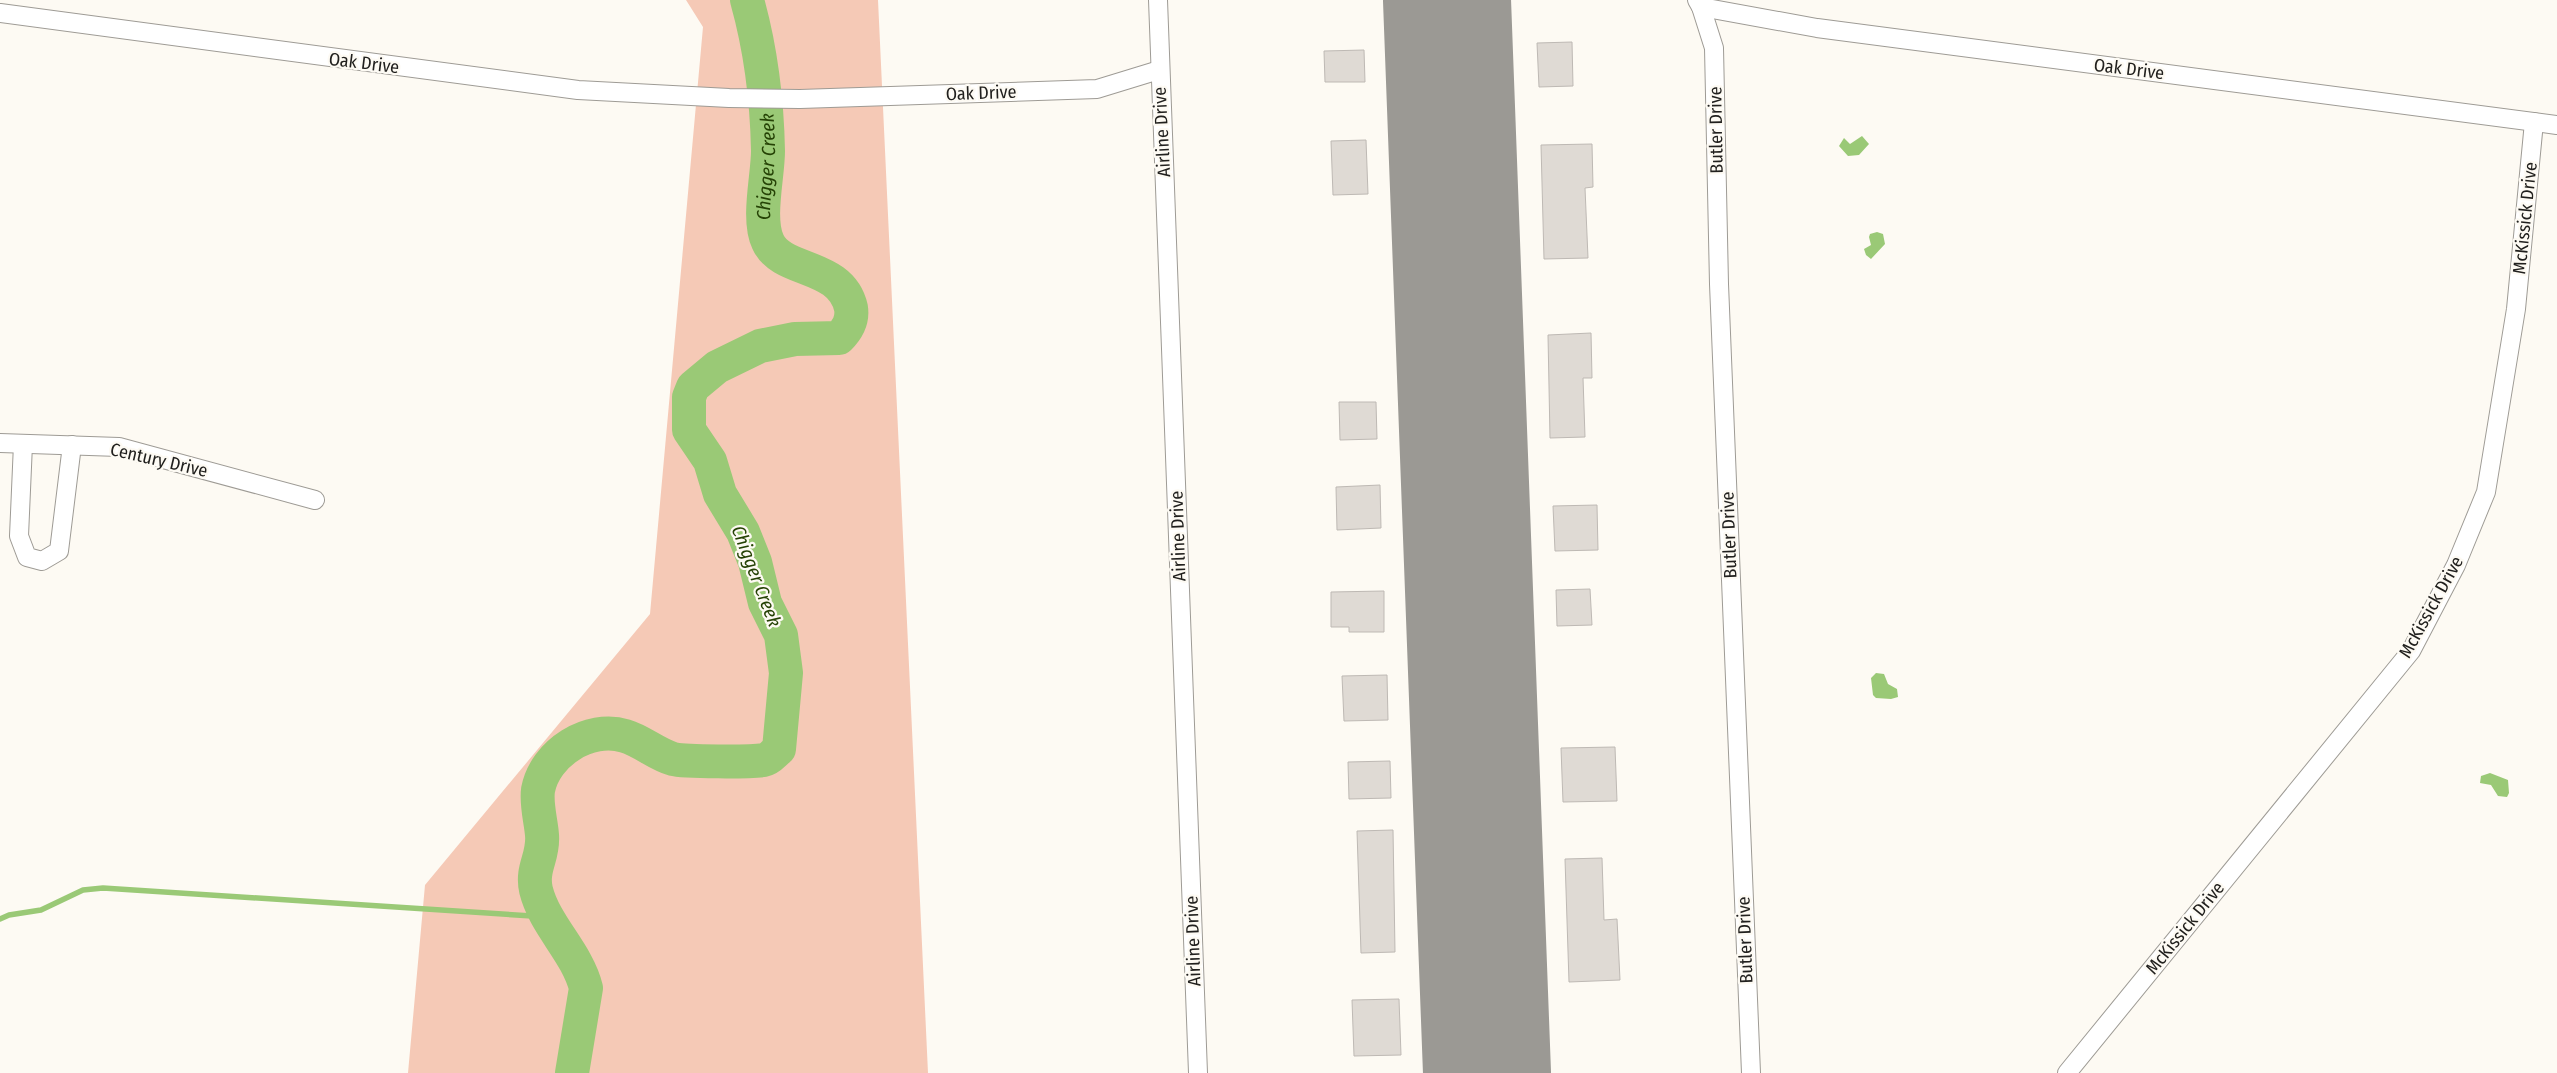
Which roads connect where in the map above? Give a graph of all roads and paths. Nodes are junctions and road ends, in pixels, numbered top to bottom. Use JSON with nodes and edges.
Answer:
{"nodes":[{"id":1,"x":1158,"y":0,"type":"edge"},
{"id":2,"x":1699,"y":3,"type":"edge"},
{"id":3,"x":0,"y":14,"type":"edge"},
{"id":4,"x":1159,"y":70,"type":"junction"},
{"id":5,"x":2534,"y":122,"type":"junction"},
{"id":6,"x":2557,"y":125,"type":"edge"},
{"id":7,"x":0,"y":444,"type":"edge"},
{"id":8,"x":23,"y":444,"type":"junction"},
{"id":9,"x":72,"y":446,"type":"junction"},
{"id":10,"x":315,"y":500,"type":"dead end"},
{"id":11,"x":1198,"y":1073,"type":"edge"},
{"id":12,"x":1751,"y":1073,"type":"edge"},
{"id":13,"x":2068,"y":1073,"type":"edge"}],
"edges":[{"from":1,"to":4,"type":"street","name":"Airline Drive"},
{"from":2,"to":5,"type":"street","name":"Oak Drive"},
{"from":2,"to":12,"type":"street","name":"Butler Drive"},
{"from":3,"to":4,"type":"street","name":"Oak Drive"},
{"from":4,"to":11,"type":"street","name":"Airline Drive"},
{"from":5,"to":6,"type":"street","name":"Oak Drive"},
{"from":5,"to":13,"type":"street","name":"McKissick Drive"},
{"from":7,"to":8,"type":"street","name":"Century Drive"},
{"from":8,"to":9,"type":"street","name":"Century Drive"},
{"from":8,"to":9,"type":"street"},
{"from":9,"to":10,"type":"street","name":"Century Drive"}]}
